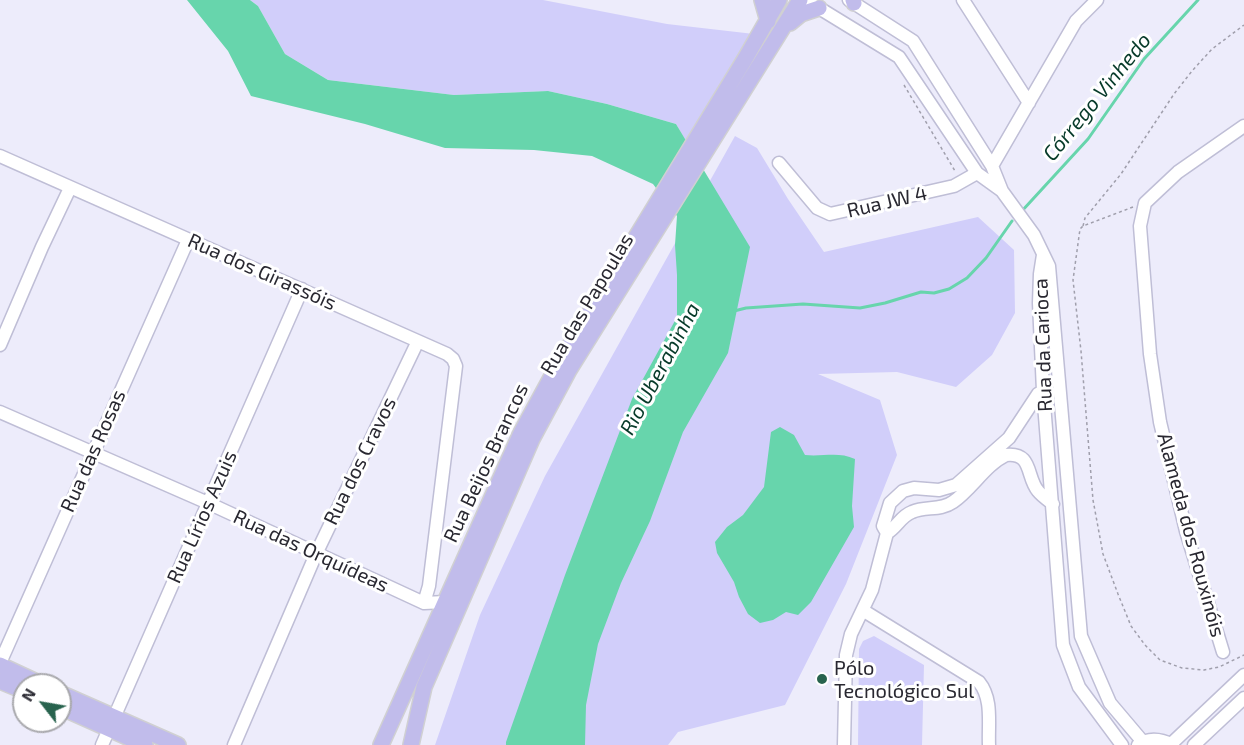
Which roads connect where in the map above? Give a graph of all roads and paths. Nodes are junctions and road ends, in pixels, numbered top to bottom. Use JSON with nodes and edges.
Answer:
{"nodes":[{"id":1,"x":762,"y":0,"type":"edge"},
{"id":2,"x":779,"y":0,"type":"edge"},
{"id":3,"x":800,"y":0,"type":"edge"},
{"id":4,"x":963,"y":0,"type":"edge"},
{"id":5,"x":1094,"y":1,"type":"edge"},
{"id":6,"x":857,"y":2,"type":"edge"},
{"id":7,"x":819,"y":8,"type":"junction"},
{"id":8,"x":768,"y":21,"type":"junction"},
{"id":9,"x":1244,"y":25,"type":"edge"},
{"id":10,"x":783,"y":28,"type":"junction"},
{"id":11,"x":927,"y":63,"type":"junction"},
{"id":12,"x":908,"y":79,"type":"junction"},
{"id":13,"x":946,"y":92,"type":"junction"},
{"id":14,"x":1029,"y":103,"type":"junction"},
{"id":15,"x":932,"y":104,"type":"junction"},
{"id":16,"x":719,"y":121,"type":"junction"},
{"id":17,"x":1244,"y":126,"type":"edge"},
{"id":18,"x":0,"y":156,"type":"edge"},
{"id":19,"x":779,"y":163,"type":"dead end"},
{"id":20,"x":992,"y":166,"type":"junction"},
{"id":21,"x":975,"y":174,"type":"junction"},
{"id":22,"x":70,"y":188,"type":"junction"},
{"id":23,"x":1003,"y":193,"type":"junction"},
{"id":24,"x":1145,"y":203,"type":"junction"},
{"id":25,"x":658,"y":214,"type":"junction"},
{"id":26,"x":1083,"y":226,"type":"junction"},
{"id":27,"x":188,"y":240,"type":"junction"},
{"id":28,"x":1043,"y":255,"type":"junction"},
{"id":29,"x":302,"y":289,"type":"junction"},
{"id":30,"x":417,"y":343,"type":"junction"},
{"id":31,"x":0,"y":345,"type":"edge"},
{"id":32,"x":1043,"y":391,"type":"junction"},
{"id":33,"x":0,"y":412,"type":"edge"},
{"id":34,"x":93,"y":452,"type":"junction"},
{"id":35,"x":982,"y":469,"type":"junction"},
{"id":36,"x":208,"y":503,"type":"junction"},
{"id":37,"x":1053,"y":504,"type":"junction"},
{"id":38,"x":887,"y":533,"type":"junction"},
{"id":39,"x":316,"y":554,"type":"junction"},
{"id":40,"x":445,"y":602,"type":"junction"},
{"id":41,"x":424,"y":603,"type":"junction"},
{"id":42,"x":864,"y":610,"type":"junction"},
{"id":43,"x":1223,"y":652,"type":"dead end"},
{"id":44,"x":1244,"y":655,"type":"edge"},
{"id":45,"x":0,"y":664,"type":"edge"},
{"id":46,"x":18,"y":673,"type":"edge"},
{"id":47,"x":1244,"y":675,"type":"edge"},
{"id":48,"x":1244,"y":698,"type":"edge"},
{"id":49,"x":72,"y":700,"type":"edge"},
{"id":50,"x":72,"y":711,"type":"edge"},
{"id":51,"x":111,"y":723,"type":"junction"},
{"id":52,"x":1140,"y":743,"type":"edge"},
{"id":53,"x":1172,"y":744,"type":"edge"},
{"id":54,"x":102,"y":745,"type":"edge"},
{"id":55,"x":145,"y":745,"type":"edge"},
{"id":56,"x":178,"y":745,"type":"edge"},
{"id":57,"x":234,"y":745,"type":"edge"},
{"id":58,"x":381,"y":745,"type":"edge"},
{"id":59,"x":411,"y":745,"type":"edge"},
{"id":60,"x":844,"y":745,"type":"edge"},
{"id":61,"x":989,"y":745,"type":"edge"},
{"id":62,"x":1122,"y":745,"type":"edge"},
{"id":63,"x":1194,"y":745,"type":"edge"}],
"edges":[{"from":1,"to":8,"type":"main road"},
{"from":2,"to":8,"type":"main road"},
{"from":3,"to":7,"type":"street"},
{"from":3,"to":10,"type":"main road"},
{"from":4,"to":14,"type":"street"},
{"from":5,"to":14,"type":"street"},
{"from":6,"to":11,"type":"street"},
{"from":7,"to":10,"type":"main road"},
{"from":7,"to":12,"type":"street"},
{"from":8,"to":16,"type":"main road"},
{"from":9,"to":26,"type":"path"},
{"from":10,"to":16,"type":"main road"},
{"from":11,"to":12,"type":"street"},
{"from":11,"to":13,"type":"street"},
{"from":12,"to":15,"type":"street"},
{"from":12,"to":21,"type":"path"},
{"from":13,"to":15,"type":"street"},
{"from":13,"to":20,"type":"street"},
{"from":14,"to":20,"type":"street"},
{"from":15,"to":21,"type":"street"},
{"from":16,"to":25,"type":"main road"},
{"from":17,"to":24,"type":"street"},
{"from":18,"to":22,"type":"street","name":"Rua dos Girassóis"},
{"from":19,"to":21,"type":"street","name":"Rua JW 4"},
{"from":20,"to":23,"type":"street"},
{"from":21,"to":23,"type":"street"},
{"from":22,"to":27,"type":"street","name":"Rua dos Girassóis"},
{"from":22,"to":31,"type":"street"},
{"from":23,"to":28,"type":"street"},
{"from":24,"to":26,"type":"path"},
{"from":24,"to":43,"type":"street","name":"Alameda dos Rouxinóis"},
{"from":25,"to":40,"type":"main road","name":"Rua Beijos Brancos"},
{"from":25,"to":59,"type":"main road","name":"Rua das Papoulas"},
{"from":26,"to":44,"type":"path"},
{"from":27,"to":29,"type":"street","name":"Rua dos Girassóis"},
{"from":27,"to":34,"type":"street","name":"Rua das Rosas"},
{"from":28,"to":32,"type":"street","name":"Rua da Carioca"},
{"from":28,"to":52,"type":"street","name":"Rua da Carioca"},
{"from":29,"to":30,"type":"street","name":"Rua dos Girassóis"},
{"from":29,"to":36,"type":"street","name":"Rua Lírios Azuis"},
{"from":30,"to":39,"type":"street","name":"Rua dos Cravos"},
{"from":30,"to":41,"type":"street","name":"Rua dos Girassóis"},
{"from":32,"to":35,"type":"street"},
{"from":32,"to":37,"type":"street","name":"Rua da Carioca"},
{"from":33,"to":34,"type":"street","name":"Rua das Orquídeas"},
{"from":34,"to":36,"type":"street","name":"Rua das Orquídeas"},
{"from":34,"to":45,"type":"street","name":"Rua das Rosas"},
{"from":35,"to":37,"type":"street"},
{"from":35,"to":38,"type":"street"},
{"from":35,"to":38,"type":"street"},
{"from":36,"to":39,"type":"street","name":"Rua das Orquídeas"},
{"from":36,"to":51,"type":"street","name":"Rua Lírios Azuis"},
{"from":37,"to":62,"type":"street","name":"Rua da Carioca"},
{"from":38,"to":42,"type":"street"},
{"from":39,"to":41,"type":"street","name":"Rua das Orquídeas"},
{"from":39,"to":57,"type":"street","name":"Rua dos Cravos"},
{"from":40,"to":41,"type":"street","name":"Rua das Orquídeas"},
{"from":40,"to":58,"type":"main road","name":"Rua Beijos Brancos"},
{"from":42,"to":60,"type":"street"},
{"from":42,"to":61,"type":"street"},
{"from":45,"to":46,"type":"main road"},
{"from":47,"to":53,"type":"street"},
{"from":48,"to":63,"type":"street"},
{"from":49,"to":51,"type":"main road"},
{"from":50,"to":51,"type":"main road"},
{"from":51,"to":54,"type":"street","name":"Rua Lírios Azuis"},
{"from":51,"to":55,"type":"main road"},
{"from":51,"to":56,"type":"main road"},
{"from":52,"to":53,"type":"street"}]}
